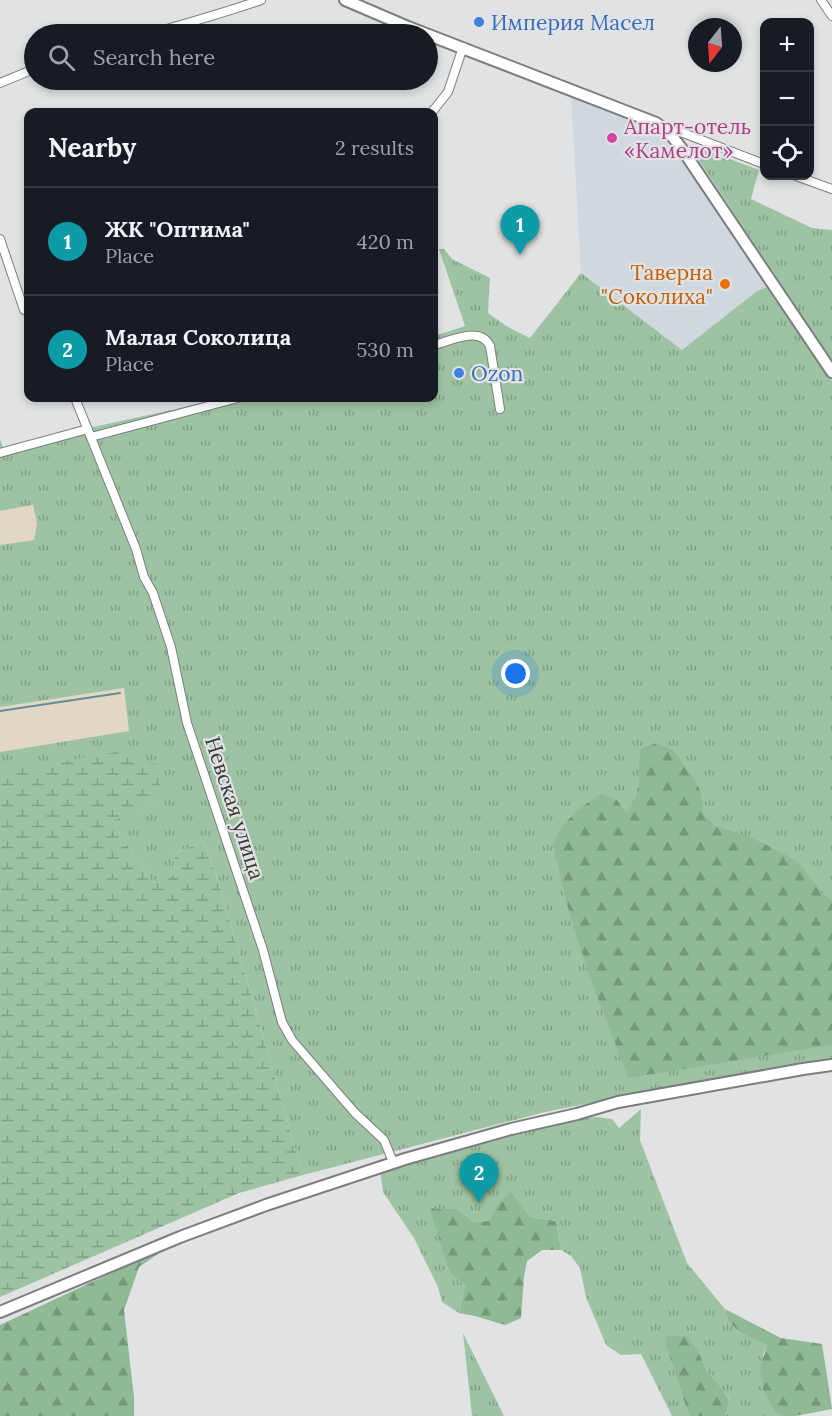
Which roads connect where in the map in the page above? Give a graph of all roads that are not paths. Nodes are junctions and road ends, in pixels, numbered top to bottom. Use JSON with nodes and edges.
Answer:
{"nodes":[{"id":1,"x":261,"y":0,"type":"edge"},
{"id":2,"x":345,"y":0,"type":"edge"},
{"id":3,"x":821,"y":0,"type":"edge"},
{"id":4,"x":832,"y":16,"type":"edge"},
{"id":5,"x":182,"y":24,"type":"edge"},
{"id":6,"x":403,"y":24,"type":"edge"},
{"id":7,"x":438,"y":37,"type":"edge"},
{"id":8,"x":463,"y":47,"type":"junction"},
{"id":9,"x":24,"y":73,"type":"edge"},
{"id":10,"x":0,"y":83,"type":"edge"},
{"id":11,"x":435,"y":108,"type":"edge"},
{"id":12,"x":656,"y":123,"type":"junction"},
{"id":13,"x":694,"y":137,"type":"junction"},
{"id":14,"x":682,"y":149,"type":"junction"},
{"id":15,"x":760,"y":162,"type":"edge"},
{"id":16,"x":807,"y":180,"type":"edge"},
{"id":17,"x":832,"y":189,"type":"edge"},
{"id":18,"x":0,"y":239,"type":"edge"},
{"id":19,"x":24,"y":310,"type":"edge"},
{"id":20,"x":438,"y":344,"type":"edge"},
{"id":21,"x":832,"y":372,"type":"edge"},
{"id":22,"x":77,"y":402,"type":"edge"},
{"id":23,"x":221,"y":402,"type":"edge"},
{"id":24,"x":500,"y":409,"type":"dead end"},
{"id":25,"x":89,"y":433,"type":"junction"},
{"id":26,"x":0,"y":453,"type":"edge"},
{"id":27,"x":832,"y":1065,"type":"edge"},
{"id":28,"x":393,"y":1162,"type":"junction"},
{"id":29,"x":0,"y":1312,"type":"edge"}],
"edges":[{"from":1,"to":5,"type":"street"},
{"from":2,"to":6,"type":"street"},
{"from":3,"to":4,"type":"street"},
{"from":7,"to":8,"type":"street"},
{"from":8,"to":11,"type":"street"},
{"from":8,"to":12,"type":"street"},
{"from":9,"to":10,"type":"street"},
{"from":12,"to":13,"type":"street"},
{"from":12,"to":14,"type":"street"},
{"from":13,"to":14,"type":"street"},
{"from":13,"to":15,"type":"street"},
{"from":14,"to":21,"type":"street"},
{"from":16,"to":17,"type":"street"},
{"from":18,"to":19,"type":"street"},
{"from":20,"to":24,"type":"street"},
{"from":22,"to":25,"type":"street","name":"Невская улица"},
{"from":23,"to":25,"type":"street"},
{"from":25,"to":26,"type":"street"},
{"from":25,"to":28,"type":"street","name":"Невская улица"},
{"from":27,"to":28,"type":"street"},
{"from":28,"to":29,"type":"street"}]}
